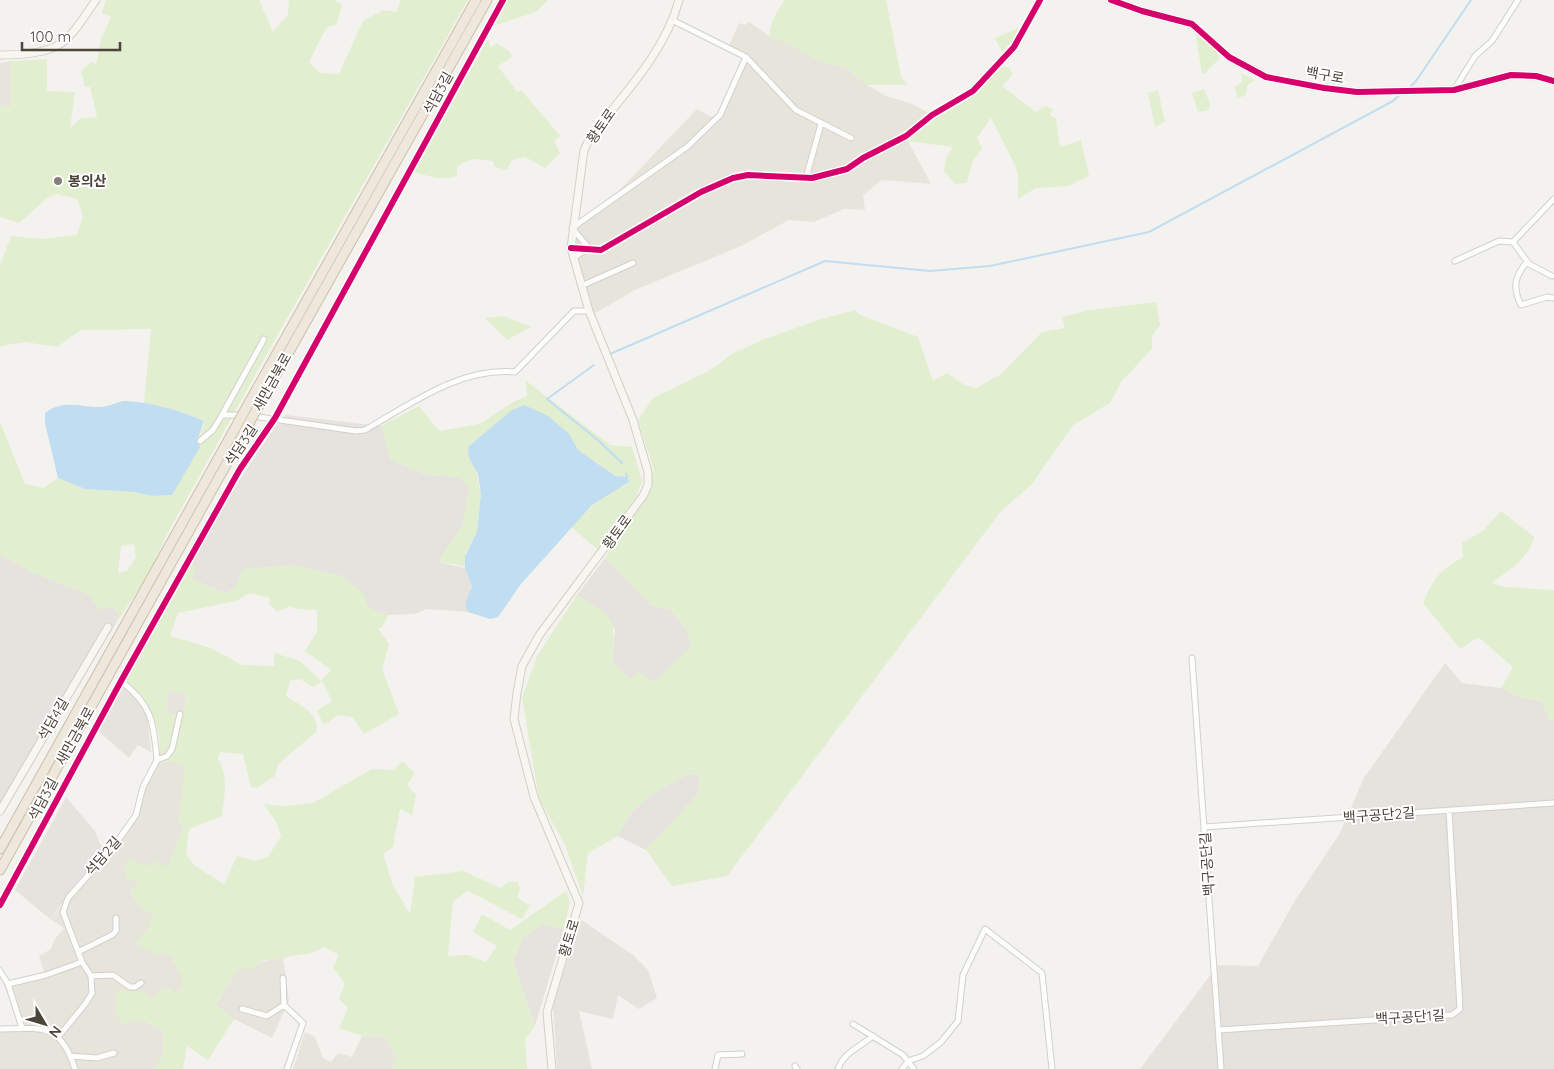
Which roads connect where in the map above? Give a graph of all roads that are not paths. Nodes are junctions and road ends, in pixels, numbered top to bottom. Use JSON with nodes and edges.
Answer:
{"nodes":[{"id":1,"x":96,"y":0,"type":"edge"},
{"id":2,"x":476,"y":0,"type":"edge"},
{"id":3,"x":487,"y":0,"type":"edge"},
{"id":4,"x":503,"y":0,"type":"edge"},
{"id":5,"x":679,"y":0,"type":"edge"},
{"id":6,"x":1040,"y":0,"type":"edge"},
{"id":7,"x":1111,"y":0,"type":"edge"},
{"id":8,"x":1518,"y":0,"type":"edge"},
{"id":9,"x":674,"y":21,"type":"junction"},
{"id":10,"x":0,"y":55,"type":"edge"},
{"id":11,"x":746,"y":57,"type":"junction"},
{"id":12,"x":1554,"y":81,"type":"edge"},
{"id":13,"x":1454,"y":90,"type":"junction"},
{"id":14,"x":821,"y":124,"type":"junction"},
{"id":15,"x":851,"y":138,"type":"dead end"},
{"id":16,"x":806,"y":178,"type":"junction"},
{"id":17,"x":1554,"y":199,"type":"edge"},
{"id":18,"x":572,"y":228,"type":"junction"},
{"id":19,"x":1513,"y":242,"type":"junction"},
{"id":20,"x":571,"y":248,"type":"junction"},
{"id":21,"x":589,"y":248,"type":"junction"},
{"id":22,"x":573,"y":258,"type":"junction"},
{"id":23,"x":1455,"y":261,"type":"dead end"},
{"id":24,"x":1527,"y":262,"type":"junction"},
{"id":25,"x":633,"y":263,"type":"dead end"},
{"id":26,"x":1552,"y":276,"type":"dead end"},
{"id":27,"x":581,"y":286,"type":"junction"},
{"id":28,"x":1554,"y":298,"type":"edge"},
{"id":29,"x":589,"y":311,"type":"junction"},
{"id":30,"x":264,"y":339,"type":"dead end"},
{"id":31,"x":222,"y":415,"type":"junction"},
{"id":32,"x":274,"y":418,"type":"junction"},
{"id":33,"x":200,"y":442,"type":"dead end"},
{"id":34,"x":108,"y":627,"type":"dead end"},
{"id":35,"x":1192,"y":658,"type":"dead end"},
{"id":36,"x":121,"y":681,"type":"junction"},
{"id":37,"x":180,"y":714,"type":"dead end"},
{"id":38,"x":157,"y":760,"type":"junction"},
{"id":39,"x":1554,"y":803,"type":"edge"},
{"id":40,"x":1449,"y":810,"type":"junction"},
{"id":41,"x":0,"y":811,"type":"edge"},
{"id":42,"x":1204,"y":827,"type":"junction"},
{"id":43,"x":0,"y":849,"type":"edge"},
{"id":44,"x":0,"y":870,"type":"edge"},
{"id":45,"x":0,"y":905,"type":"edge"},
{"id":46,"x":116,"y":918,"type":"dead end"},
{"id":47,"x":78,"y":952,"type":"junction"},
{"id":48,"x":82,"y":962,"type":"junction"},
{"id":49,"x":0,"y":972,"type":"edge"},
{"id":50,"x":91,"y":976,"type":"junction"},
{"id":51,"x":283,"y":978,"type":"dead end"},
{"id":52,"x":141,"y":982,"type":"dead end"},
{"id":53,"x":8,"y":984,"type":"junction"},
{"id":54,"x":284,"y":1005,"type":"junction"},
{"id":55,"x":242,"y":1009,"type":"dead end"},
{"id":56,"x":853,"y":1024,"type":"dead end"},
{"id":57,"x":22,"y":1028,"type":"junction"},
{"id":58,"x":0,"y":1029,"type":"edge"},
{"id":59,"x":1219,"y":1030,"type":"junction"},
{"id":60,"x":59,"y":1036,"type":"junction"},
{"id":61,"x":873,"y":1036,"type":"junction"},
{"id":62,"x":114,"y":1053,"type":"dead end"},
{"id":63,"x":742,"y":1054,"type":"dead end"},
{"id":64,"x":70,"y":1056,"type":"junction"},
{"id":65,"x":908,"y":1061,"type":"junction"},
{"id":66,"x":75,"y":1069,"type":"edge"},
{"id":67,"x":287,"y":1069,"type":"edge"},
{"id":68,"x":552,"y":1069,"type":"edge"},
{"id":69,"x":715,"y":1069,"type":"edge"},
{"id":70,"x":838,"y":1069,"type":"edge"},
{"id":71,"x":902,"y":1069,"type":"edge"},
{"id":72,"x":914,"y":1069,"type":"edge"},
{"id":73,"x":1052,"y":1069,"type":"edge"},
{"id":74,"x":1221,"y":1069,"type":"edge"}],
"edges":[{"from":1,"to":10,"type":"main road"},
{"from":2,"to":43,"type":"highway","name":"새만금북로","bridge":true},
{"from":3,"to":44,"type":"highway","name":"새만금북로","bridge":true},
{"from":4,"to":32,"type":"street","name":"석담3길"},
{"from":5,"to":9,"type":"main road","name":"황토로"},
{"from":6,"to":16,"type":"street"},
{"from":7,"to":13,"type":"main road","name":"백구로"},
{"from":8,"to":13,"type":"street"},
{"from":9,"to":11,"type":"street"},
{"from":9,"to":18,"type":"main road","name":"황토로"},
{"from":11,"to":14,"type":"street"},
{"from":11,"to":18,"type":"street"},
{"from":12,"to":13,"type":"main road","name":"백구로"},
{"from":14,"to":15,"type":"street"},
{"from":14,"to":16,"type":"street"},
{"from":16,"to":21,"type":"street"},
{"from":17,"to":19,"type":"street"},
{"from":18,"to":20,"type":"main road","name":"황토로"},
{"from":18,"to":21,"type":"street"},
{"from":19,"to":23,"type":"street"},
{"from":19,"to":24,"type":"street"},
{"from":20,"to":21,"type":"street"},
{"from":20,"to":22,"type":"main road","name":"황토로"},
{"from":21,"to":22,"type":"street"},
{"from":22,"to":27,"type":"main road","name":"황토로"},
{"from":24,"to":26,"type":"street"},
{"from":24,"to":28,"type":"street"},
{"from":25,"to":27,"type":"street"},
{"from":27,"to":29,"type":"main road","name":"황토로"},
{"from":29,"to":32,"type":"street"},
{"from":29,"to":68,"type":"main road","name":"황토로"},
{"from":30,"to":31,"type":"street"},
{"from":31,"to":32,"type":"street"},
{"from":31,"to":33,"type":"street"},
{"from":32,"to":36,"type":"street","name":"석담3길"},
{"from":34,"to":41,"type":"main road","name":"석담4길"},
{"from":35,"to":42,"type":"street","name":"백구공단길"},
{"from":36,"to":38,"type":"street"},
{"from":36,"to":45,"type":"street","name":"석담3길"},
{"from":37,"to":38,"type":"street","name":"석담2길"},
{"from":38,"to":47,"type":"street","name":"석담2길"},
{"from":39,"to":40,"type":"street","name":"백구공단2길"},
{"from":40,"to":42,"type":"street","name":"백구공단2길"},
{"from":40,"to":59,"type":"street","name":"백구공단1길"},
{"from":42,"to":59,"type":"street","name":"백구공단길"},
{"from":46,"to":47,"type":"street"},
{"from":47,"to":48,"type":"street","name":"석담2길"},
{"from":48,"to":50,"type":"street","name":"석담2길"},
{"from":48,"to":53,"type":"street"},
{"from":49,"to":53,"type":"street"},
{"from":50,"to":52,"type":"street"},
{"from":50,"to":60,"type":"street"},
{"from":51,"to":54,"type":"street"},
{"from":53,"to":57,"type":"street"},
{"from":54,"to":55,"type":"street"},
{"from":54,"to":67,"type":"street"},
{"from":56,"to":61,"type":"street"},
{"from":57,"to":58,"type":"street"},
{"from":57,"to":60,"type":"street"},
{"from":59,"to":74,"type":"street","name":"백구공단길"},
{"from":60,"to":64,"type":"street"},
{"from":61,"to":65,"type":"street"},
{"from":61,"to":70,"type":"street"},
{"from":62,"to":64,"type":"street"},
{"from":63,"to":69,"type":"street"},
{"from":64,"to":66,"type":"street"},
{"from":65,"to":71,"type":"street"},
{"from":65,"to":72,"type":"street"},
{"from":65,"to":73,"type":"street"}]}
